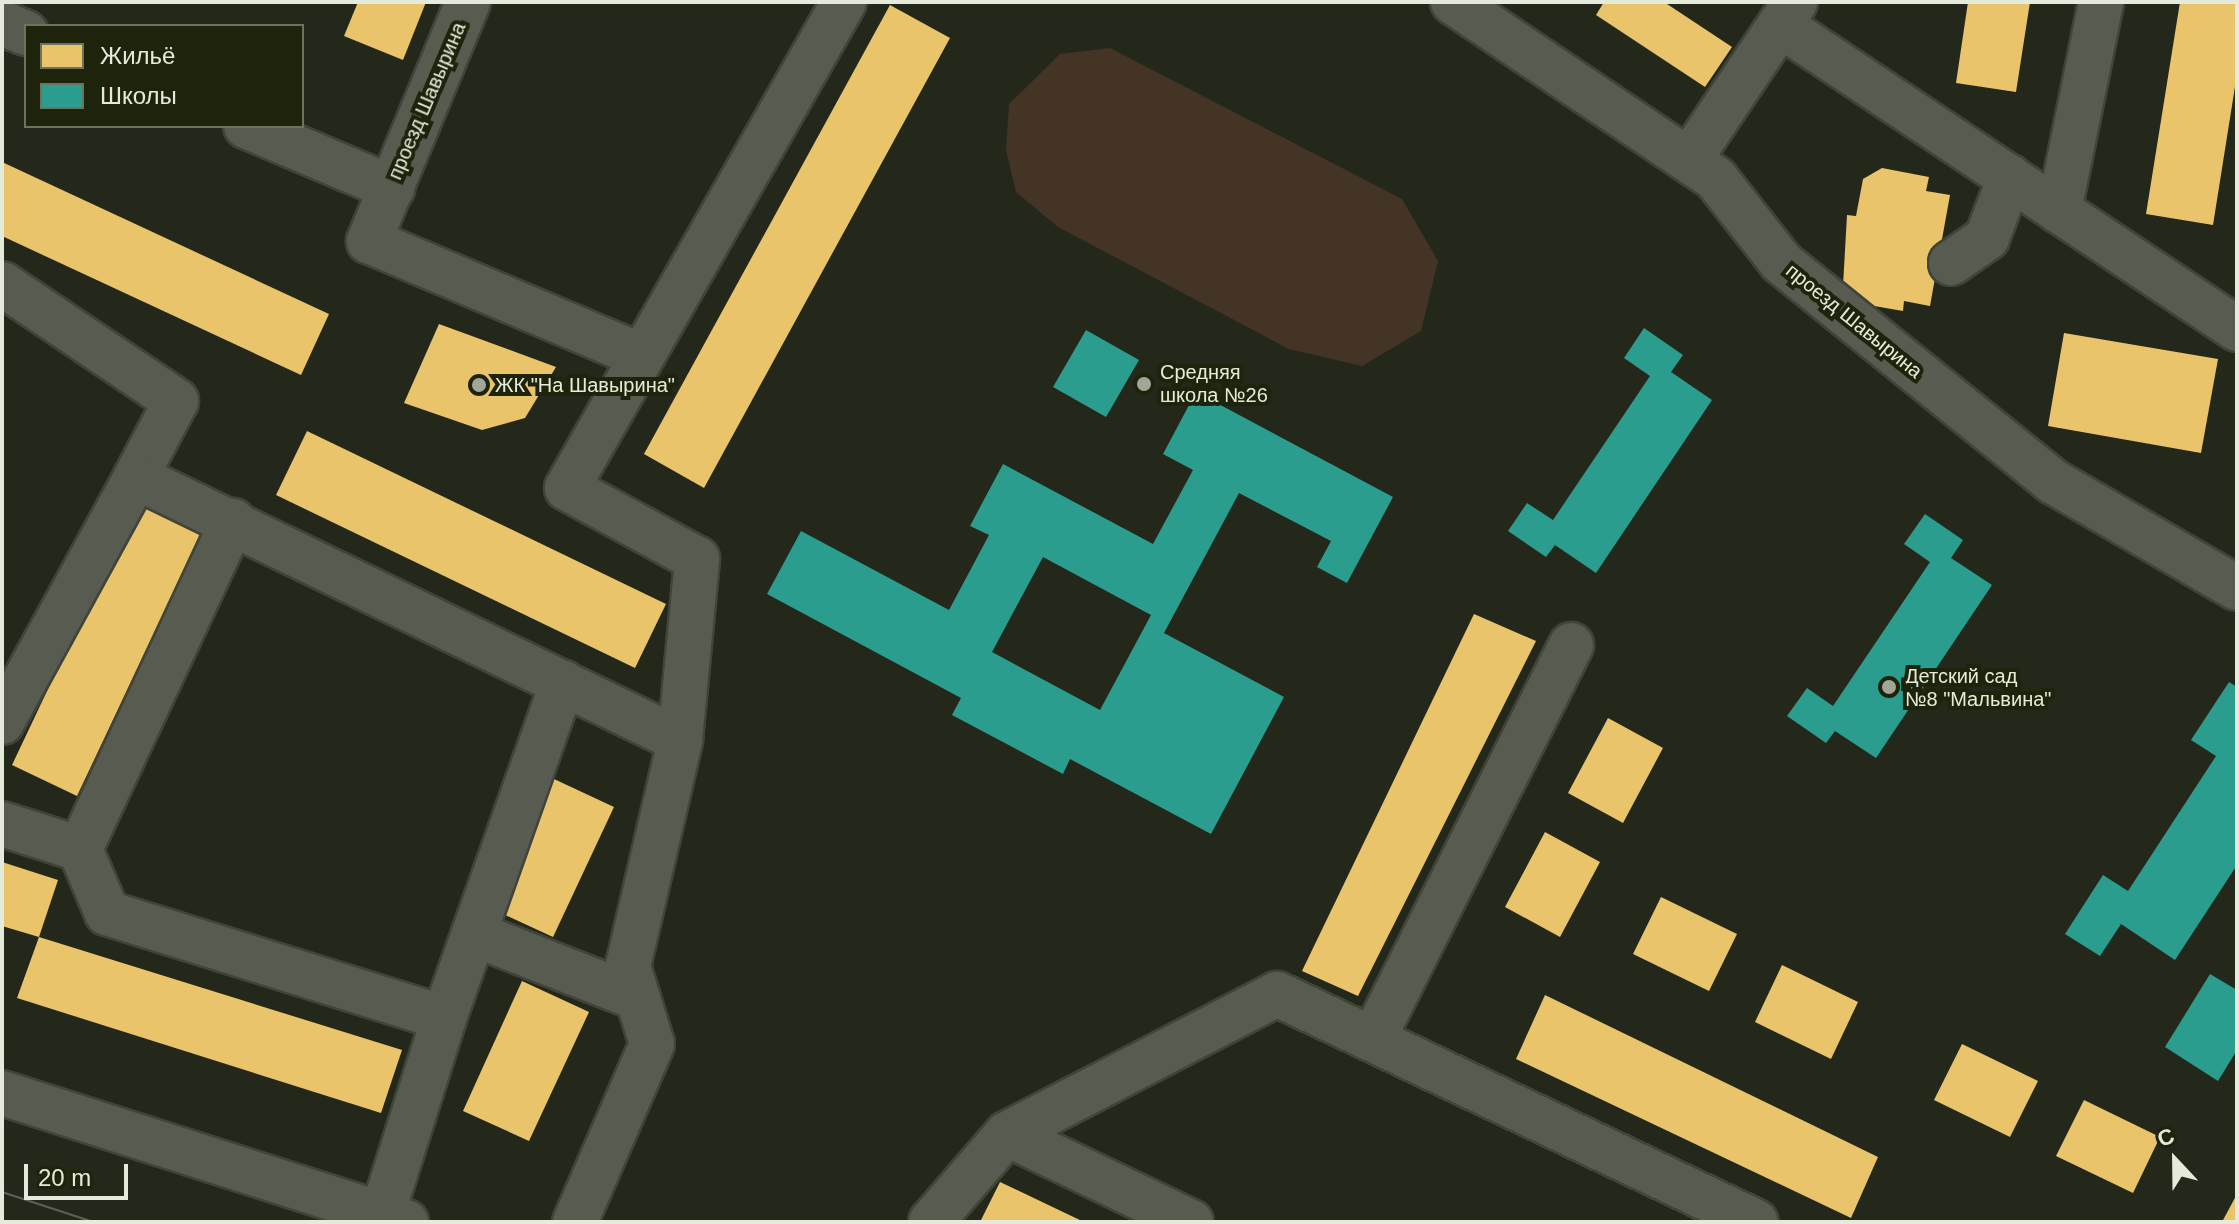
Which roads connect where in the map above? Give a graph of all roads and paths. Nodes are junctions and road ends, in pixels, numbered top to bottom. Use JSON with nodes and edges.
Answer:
{"nodes":[{"id":1,"x":468,"y":2,"type":"edge"},
{"id":2,"x":844,"y":2,"type":"edge"},
{"id":3,"x":1453,"y":2,"type":"edge"},
{"id":4,"x":2101,"y":2,"type":"edge"},
{"id":5,"x":1788,"y":13,"type":"edge"},
{"id":6,"x":2,"y":23,"type":"edge"},
{"id":7,"x":24,"y":32,"type":"edge"},
{"id":8,"x":251,"y":128,"type":"edge"},
{"id":9,"x":1689,"y":160,"type":"junction"},
{"id":10,"x":2010,"y":177,"type":"junction"},
{"id":11,"x":392,"y":188,"type":"junction"},
{"id":12,"x":2059,"y":211,"type":"junction"},
{"id":13,"x":1951,"y":263,"type":"dead end"},
{"id":14,"x":7,"y":299,"type":"edge"},
{"id":15,"x":2237,"y":329,"type":"edge"},
{"id":16,"x":641,"y":356,"type":"junction"},
{"id":17,"x":136,"y":477,"type":"junction"},
{"id":18,"x":233,"y":521,"type":"junction"},
{"id":19,"x":2237,"y":588,"type":"edge"},
{"id":20,"x":1571,"y":645,"type":"dead end"},
{"id":21,"x":563,"y":682,"type":"junction"},
{"id":22,"x":2,"y":722,"type":"edge"},
{"id":23,"x":680,"y":740,"type":"junction"},
{"id":24,"x":2,"y":824,"type":"edge"},
{"id":25,"x":80,"y":849,"type":"junction"},
{"id":26,"x":474,"y":934,"type":"junction"},
{"id":27,"x":638,"y":998,"type":"junction"},
{"id":28,"x":444,"y":1018,"type":"junction"},
{"id":29,"x":1373,"y":1039,"type":"junction"},
{"id":30,"x":2,"y":1093,"type":"edge"},
{"id":31,"x":1007,"y":1134,"type":"junction"},
{"id":32,"x":394,"y":1218,"type":"edge"},
{"id":33,"x":575,"y":1222,"type":"edge"},
{"id":34,"x":931,"y":1222,"type":"edge"},
{"id":35,"x":1191,"y":1222,"type":"edge"},
{"id":36,"x":1756,"y":1222,"type":"edge"}],
"edges":[{"from":1,"to":11,"type":"street","name":"проезд Шавырина"},
{"from":2,"to":16,"type":"street"},
{"from":3,"to":9,"type":"street","name":"проезд Шавырина"},
{"from":4,"to":12,"type":"street"},
{"from":5,"to":9,"type":"street"},
{"from":5,"to":10,"type":"street"},
{"from":6,"to":7,"type":"street"},
{"from":8,"to":11,"type":"street","name":"проезд Шавырина"},
{"from":9,"to":19,"type":"street","name":"проезд Шавырина"},
{"from":10,"to":12,"type":"street"},
{"from":10,"to":13,"type":"street"},
{"from":11,"to":16,"type":"street"},
{"from":12,"to":15,"type":"street"},
{"from":14,"to":17,"type":"street"},
{"from":16,"to":23,"type":"street"},
{"from":17,"to":18,"type":"street"},
{"from":17,"to":22,"type":"street"},
{"from":18,"to":21,"type":"street"},
{"from":18,"to":25,"type":"street"},
{"from":20,"to":29,"type":"street"},
{"from":21,"to":23,"type":"street"},
{"from":21,"to":26,"type":"street"},
{"from":23,"to":27,"type":"street"},
{"from":24,"to":25,"type":"street"},
{"from":25,"to":28,"type":"street"},
{"from":26,"to":27,"type":"street"},
{"from":26,"to":28,"type":"street"},
{"from":27,"to":33,"type":"street"},
{"from":28,"to":32,"type":"street"},
{"from":29,"to":31,"type":"street"},
{"from":29,"to":36,"type":"street"},
{"from":30,"to":32,"type":"street"},
{"from":31,"to":34,"type":"street"},
{"from":31,"to":35,"type":"street"}]}
